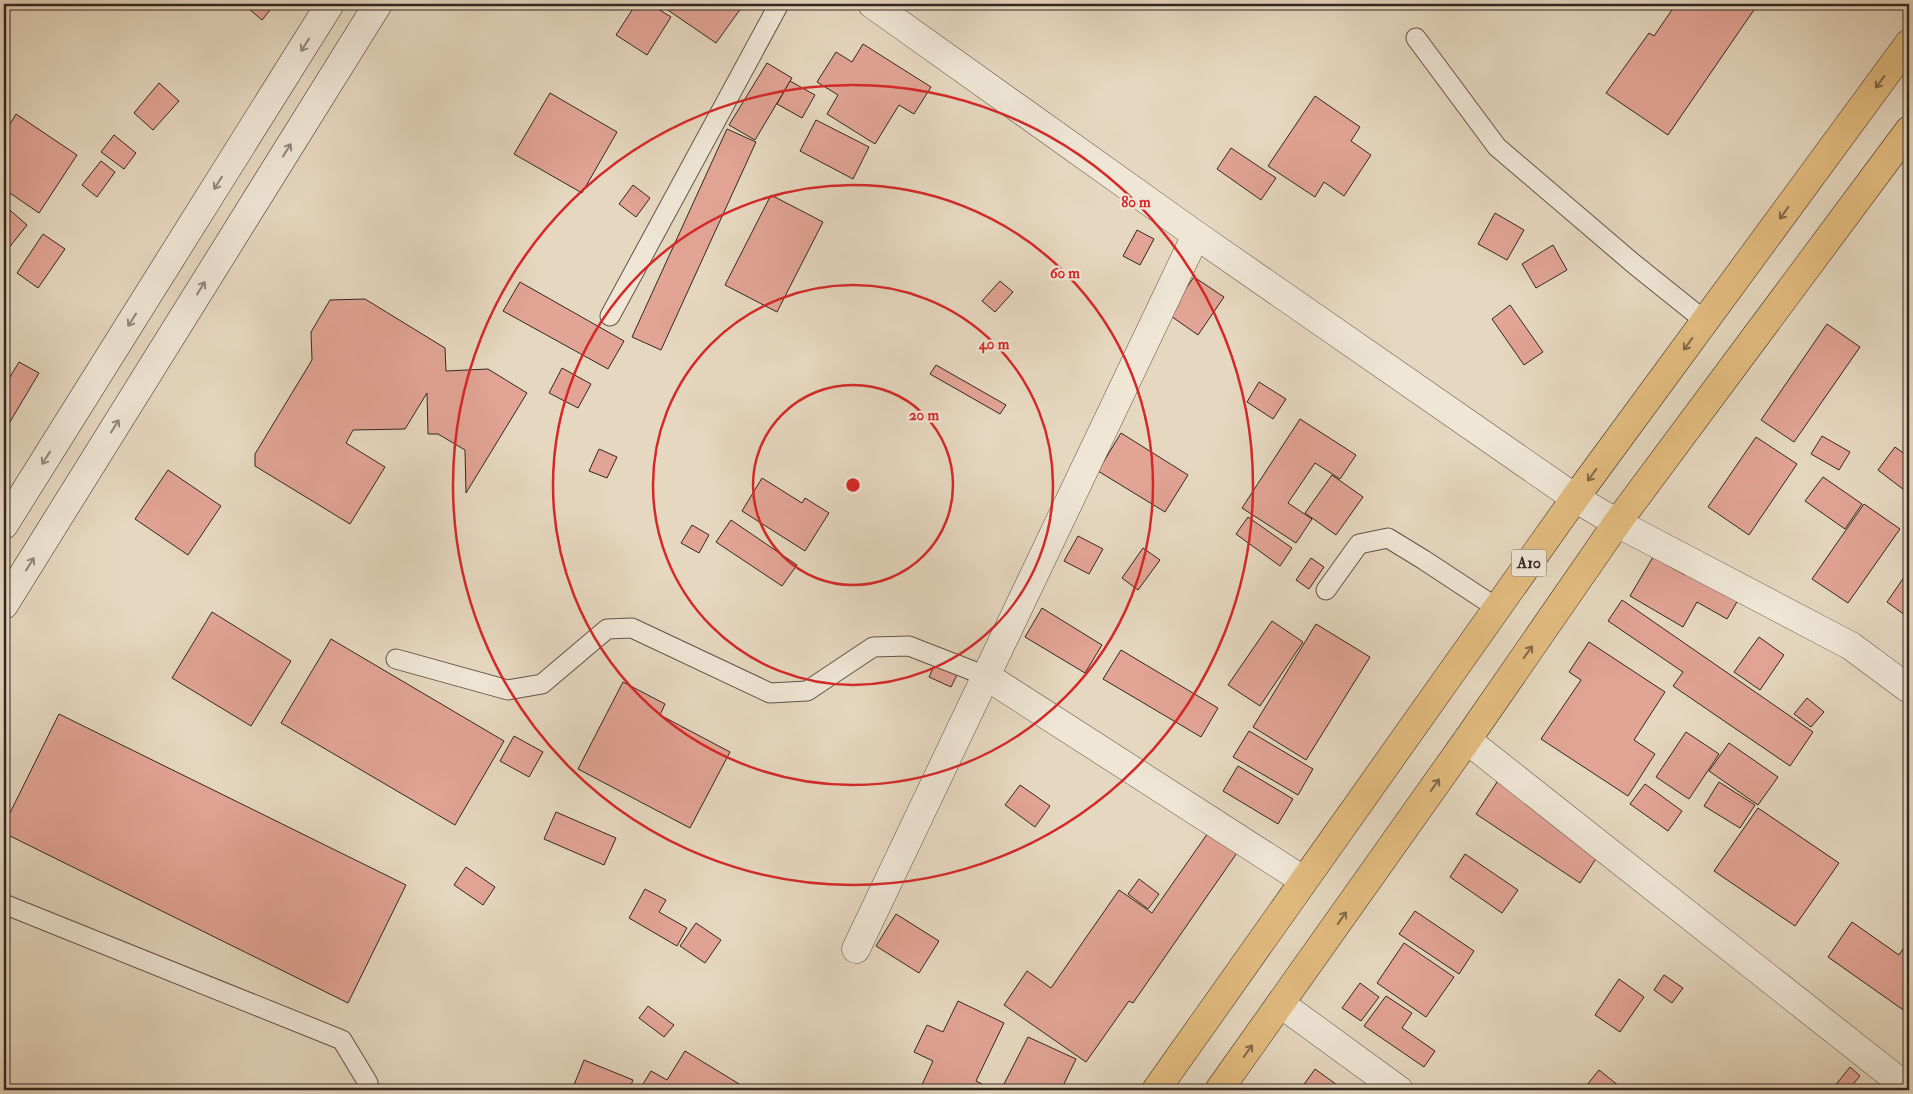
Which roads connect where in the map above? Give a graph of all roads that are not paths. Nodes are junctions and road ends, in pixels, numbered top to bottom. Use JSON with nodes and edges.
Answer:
{"nodes":[{"id":1,"x":330,"y":4,"type":"edge"},
{"id":2,"x":378,"y":4,"type":"edge"},
{"id":3,"x":779,"y":4,"type":"edge"},
{"id":4,"x":872,"y":4,"type":"edge"},
{"id":5,"x":1416,"y":38,"type":"dead end"},
{"id":6,"x":1909,"y":42,"type":"edge"},
{"id":7,"x":1909,"y":130,"type":"edge"},
{"id":8,"x":1196,"y":235,"type":"junction"},
{"id":9,"x":610,"y":316,"type":"dead end"},
{"id":10,"x":1705,"y":321,"type":"junction"},
{"id":11,"x":1575,"y":498,"type":"junction"},
{"id":12,"x":1617,"y":523,"type":"junction"},
{"id":13,"x":4,"y":525,"type":"edge"},
{"id":14,"x":1326,"y":590,"type":"dead end"},
{"id":15,"x":4,"y":605,"type":"edge"},
{"id":16,"x":1497,"y":608,"type":"junction"},
{"id":17,"x":396,"y":659,"type":"dead end"},
{"id":18,"x":986,"y":676,"type":"junction"},
{"id":19,"x":1909,"y":689,"type":"edge"},
{"id":20,"x":1467,"y":740,"type":"junction"},
{"id":21,"x":1303,"y":880,"type":"junction"},
{"id":22,"x":4,"y":904,"type":"edge"},
{"id":23,"x":856,"y":949,"type":"dead end"},
{"id":24,"x":1281,"y":1004,"type":"junction"},
{"id":25,"x":1909,"y":1089,"type":"edge"},
{"id":26,"x":368,"y":1090,"type":"edge"},
{"id":27,"x":1156,"y":1090,"type":"edge"},
{"id":28,"x":1219,"y":1090,"type":"edge"},
{"id":29,"x":1399,"y":1090,"type":"edge"}],
"edges":[{"from":1,"to":13,"type":"street","one_way":true},
{"from":15,"to":2,"type":"street","one_way":true},
{"from":3,"to":9,"type":"lane"},
{"from":4,"to":8,"type":"street"},
{"from":5,"to":10,"type":"lane"},
{"from":6,"to":10,"type":"highway","number":"A10","one_way":true},
{"from":7,"to":12,"type":"highway"},
{"from":8,"to":11,"type":"street"},
{"from":8,"to":18,"type":"street"},
{"from":10,"to":11,"type":"highway","number":"A10","one_way":true},
{"from":11,"to":12,"type":"street"},
{"from":11,"to":16,"type":"highway","number":"A10"},
{"from":12,"to":19,"type":"street"},
{"from":20,"to":12,"type":"highway","one_way":true},
{"from":14,"to":16,"type":"lane"},
{"from":16,"to":21,"type":"highway","number":"A10"},
{"from":17,"to":18,"type":"lane"},
{"from":18,"to":21,"type":"street"},
{"from":18,"to":23,"type":"street"},
{"from":24,"to":20,"type":"highway","one_way":true},
{"from":20,"to":25,"type":"street"},
{"from":21,"to":27,"type":"highway","number":"A10"},
{"from":22,"to":26,"type":"lane"},
{"from":28,"to":24,"type":"highway","one_way":true},
{"from":24,"to":29,"type":"street"}]}
